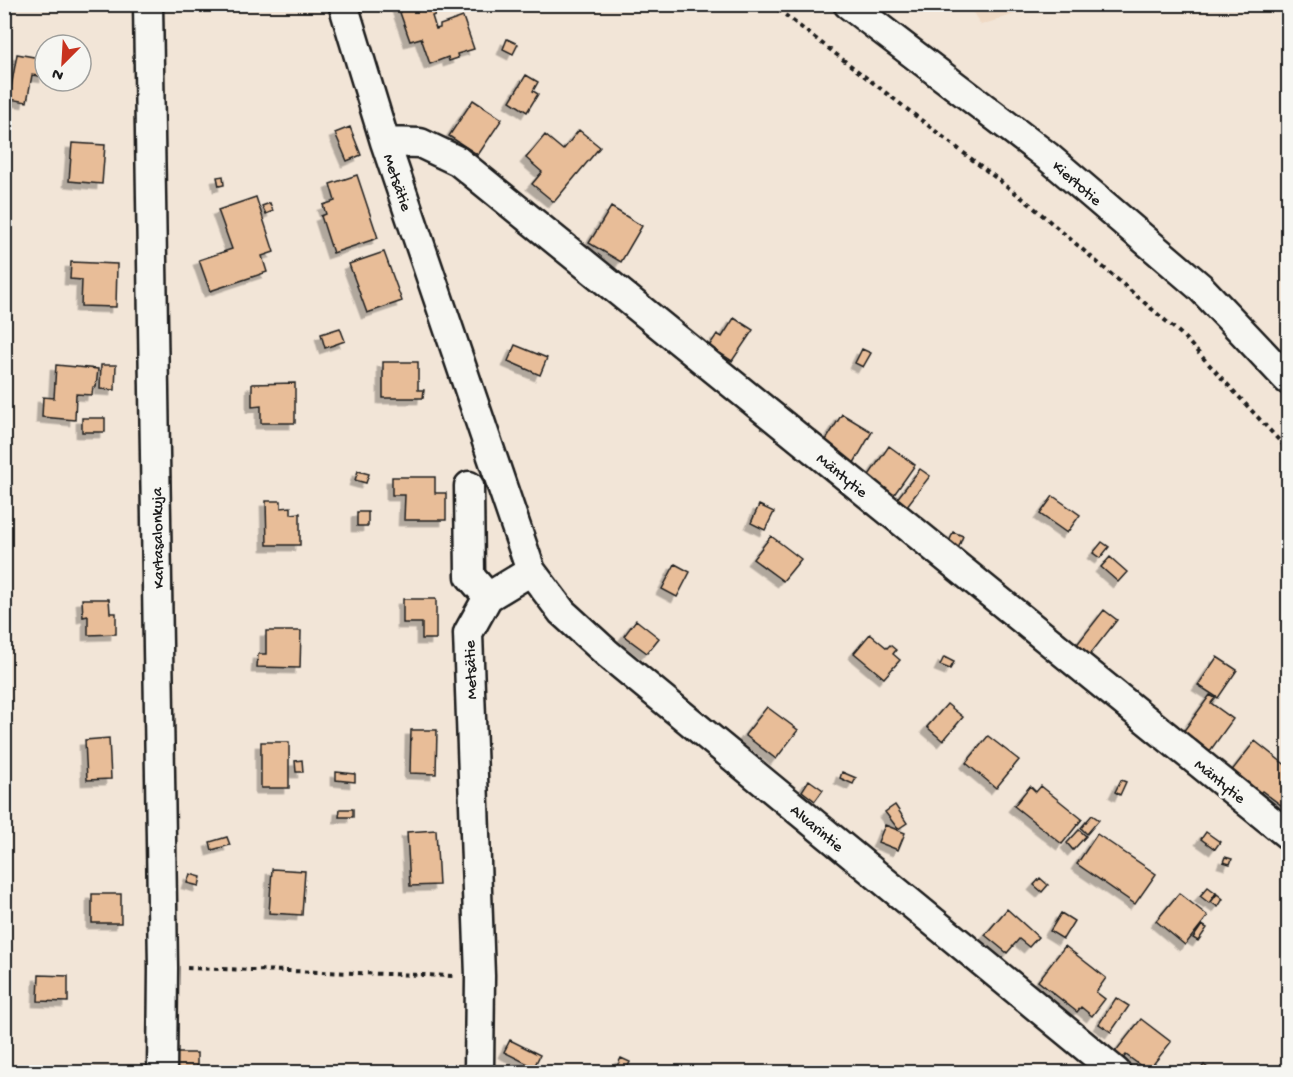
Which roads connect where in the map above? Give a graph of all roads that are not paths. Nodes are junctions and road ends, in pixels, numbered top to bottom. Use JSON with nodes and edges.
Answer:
{"nodes":[{"id":1,"x":148,"y":4,"type":"edge"},
{"id":2,"x":343,"y":4,"type":"edge"},
{"id":3,"x":848,"y":4,"type":"edge"},
{"id":4,"x":385,"y":142,"type":"junction"},
{"id":5,"x":1288,"y":380,"type":"edge"},
{"id":6,"x":469,"y":486,"type":"dead end"},
{"id":7,"x":531,"y":571,"type":"junction"},
{"id":8,"x":488,"y":597,"type":"junction"},
{"id":9,"x":1288,"y":835,"type":"edge"},
{"id":10,"x":162,"y":1072,"type":"edge"},
{"id":11,"x":479,"y":1072,"type":"edge"},
{"id":12,"x":1116,"y":1072,"type":"edge"}],
"edges":[{"from":1,"to":10,"type":"street","name":"Kartasalonkuja"},
{"from":2,"to":4,"type":"street","name":"Metsätie"},
{"from":3,"to":5,"type":"street","name":"Kiertotie"},
{"from":4,"to":7,"type":"street","name":"Metsätie"},
{"from":4,"to":9,"type":"street","name":"Mäntytie"},
{"from":6,"to":8,"type":"street"},
{"from":7,"to":8,"type":"street","name":"Metsätie"},
{"from":7,"to":12,"type":"street","name":"Alvarintie"},
{"from":8,"to":11,"type":"street","name":"Metsätie"}]}
